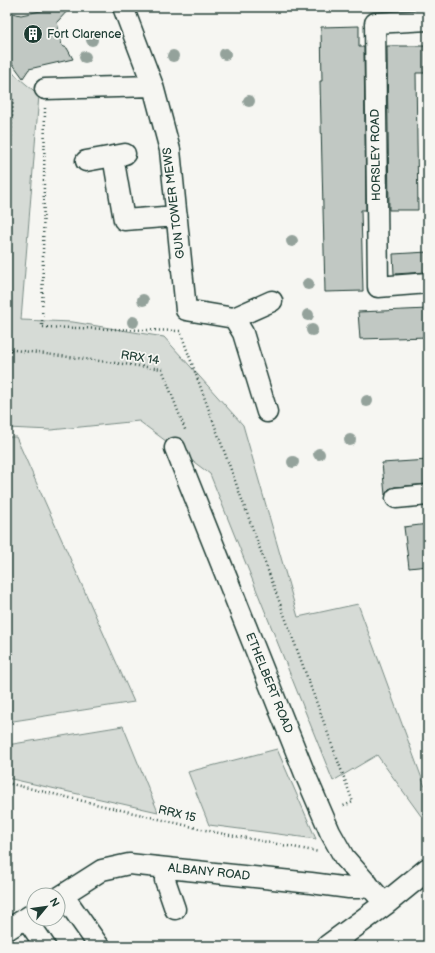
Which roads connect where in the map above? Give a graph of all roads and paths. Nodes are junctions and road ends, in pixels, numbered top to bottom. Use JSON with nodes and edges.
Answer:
{"nodes":[{"id":1,"x":124,"y":7,"type":"edge"},
{"id":2,"x":428,"y":20,"type":"edge"},
{"id":3,"x":153,"y":86,"type":"junction"},
{"id":4,"x":45,"y":88,"type":"dead end"},
{"id":5,"x":7,"y":94,"type":"edge"},
{"id":6,"x":86,"y":161,"type":"dead end"},
{"id":7,"x":7,"y":210,"type":"edge"},
{"id":8,"x":177,"y":216,"type":"junction"},
{"id":9,"x":428,"y":283,"type":"edge"},
{"id":10,"x":272,"y":300,"type":"dead end"},
{"id":11,"x":234,"y":318,"type":"junction"},
{"id":12,"x":7,"y":349,"type":"edge"},
{"id":13,"x":267,"y":412,"type":"dead end"},
{"id":14,"x":181,"y":441,"type":"joint"},
{"id":15,"x":428,"y":495,"type":"edge"},
{"id":16,"x":396,"y":498,"type":"dead end"},
{"id":17,"x":7,"y":783,"type":"edge"},
{"id":18,"x":344,"y":857,"type":"junction"},
{"id":19,"x":167,"y":868,"type":"junction"},
{"id":20,"x":428,"y":869,"type":"edge"},
{"id":21,"x":368,"y":884,"type":"junction"},
{"id":22,"x":66,"y":893,"type":"edge"},
{"id":23,"x":66,"y":903,"type":"edge"},
{"id":24,"x":385,"y":904,"type":"junction"},
{"id":25,"x":175,"y":909,"type":"dead end"},
{"id":26,"x":26,"y":918,"type":"edge"},
{"id":27,"x":36,"y":927,"type":"edge"},
{"id":28,"x":7,"y":930,"type":"edge"},
{"id":29,"x":45,"y":946,"type":"edge"},
{"id":30,"x":99,"y":946,"type":"edge"},
{"id":31,"x":328,"y":946,"type":"edge"}],
"edges":[{"from":1,"to":3,"type":"street","name":"GUN TOWER MEWS"},
{"from":2,"to":9,"type":"street","name":"HORSLEY ROAD"},
{"from":3,"to":4,"type":"street"},
{"from":3,"to":8,"type":"street","name":"GUN TOWER MEWS"},
{"from":5,"to":7,"type":"path"},
{"from":6,"to":8,"type":"street"},
{"from":8,"to":11,"type":"street","name":"GUN TOWER MEWS"},
{"from":10,"to":11,"type":"street"},
{"from":11,"to":13,"type":"street"},
{"from":12,"to":14,"type":"path","name":"RRX 14"},
{"from":14,"to":18,"type":"street","name":"ETHELBERT ROAD"},
{"from":15,"to":16,"type":"street"},
{"from":17,"to":18,"type":"path","name":"RRX 15"},
{"from":18,"to":21,"type":"street","name":"ETHELBERT ROAD"},
{"from":19,"to":21,"type":"street","name":"ALBANY ROAD"},
{"from":19,"to":22,"type":"street","name":"ALBANY ROAD"},
{"from":19,"to":25,"type":"street"},
{"from":20,"to":24,"type":"main road"},
{"from":21,"to":24,"type":"street","name":"ETHELBERT ROAD"},
{"from":23,"to":30,"type":"street"},
{"from":24,"to":31,"type":"main road"},
{"from":26,"to":28,"type":"street"},
{"from":27,"to":29,"type":"street"}]}
